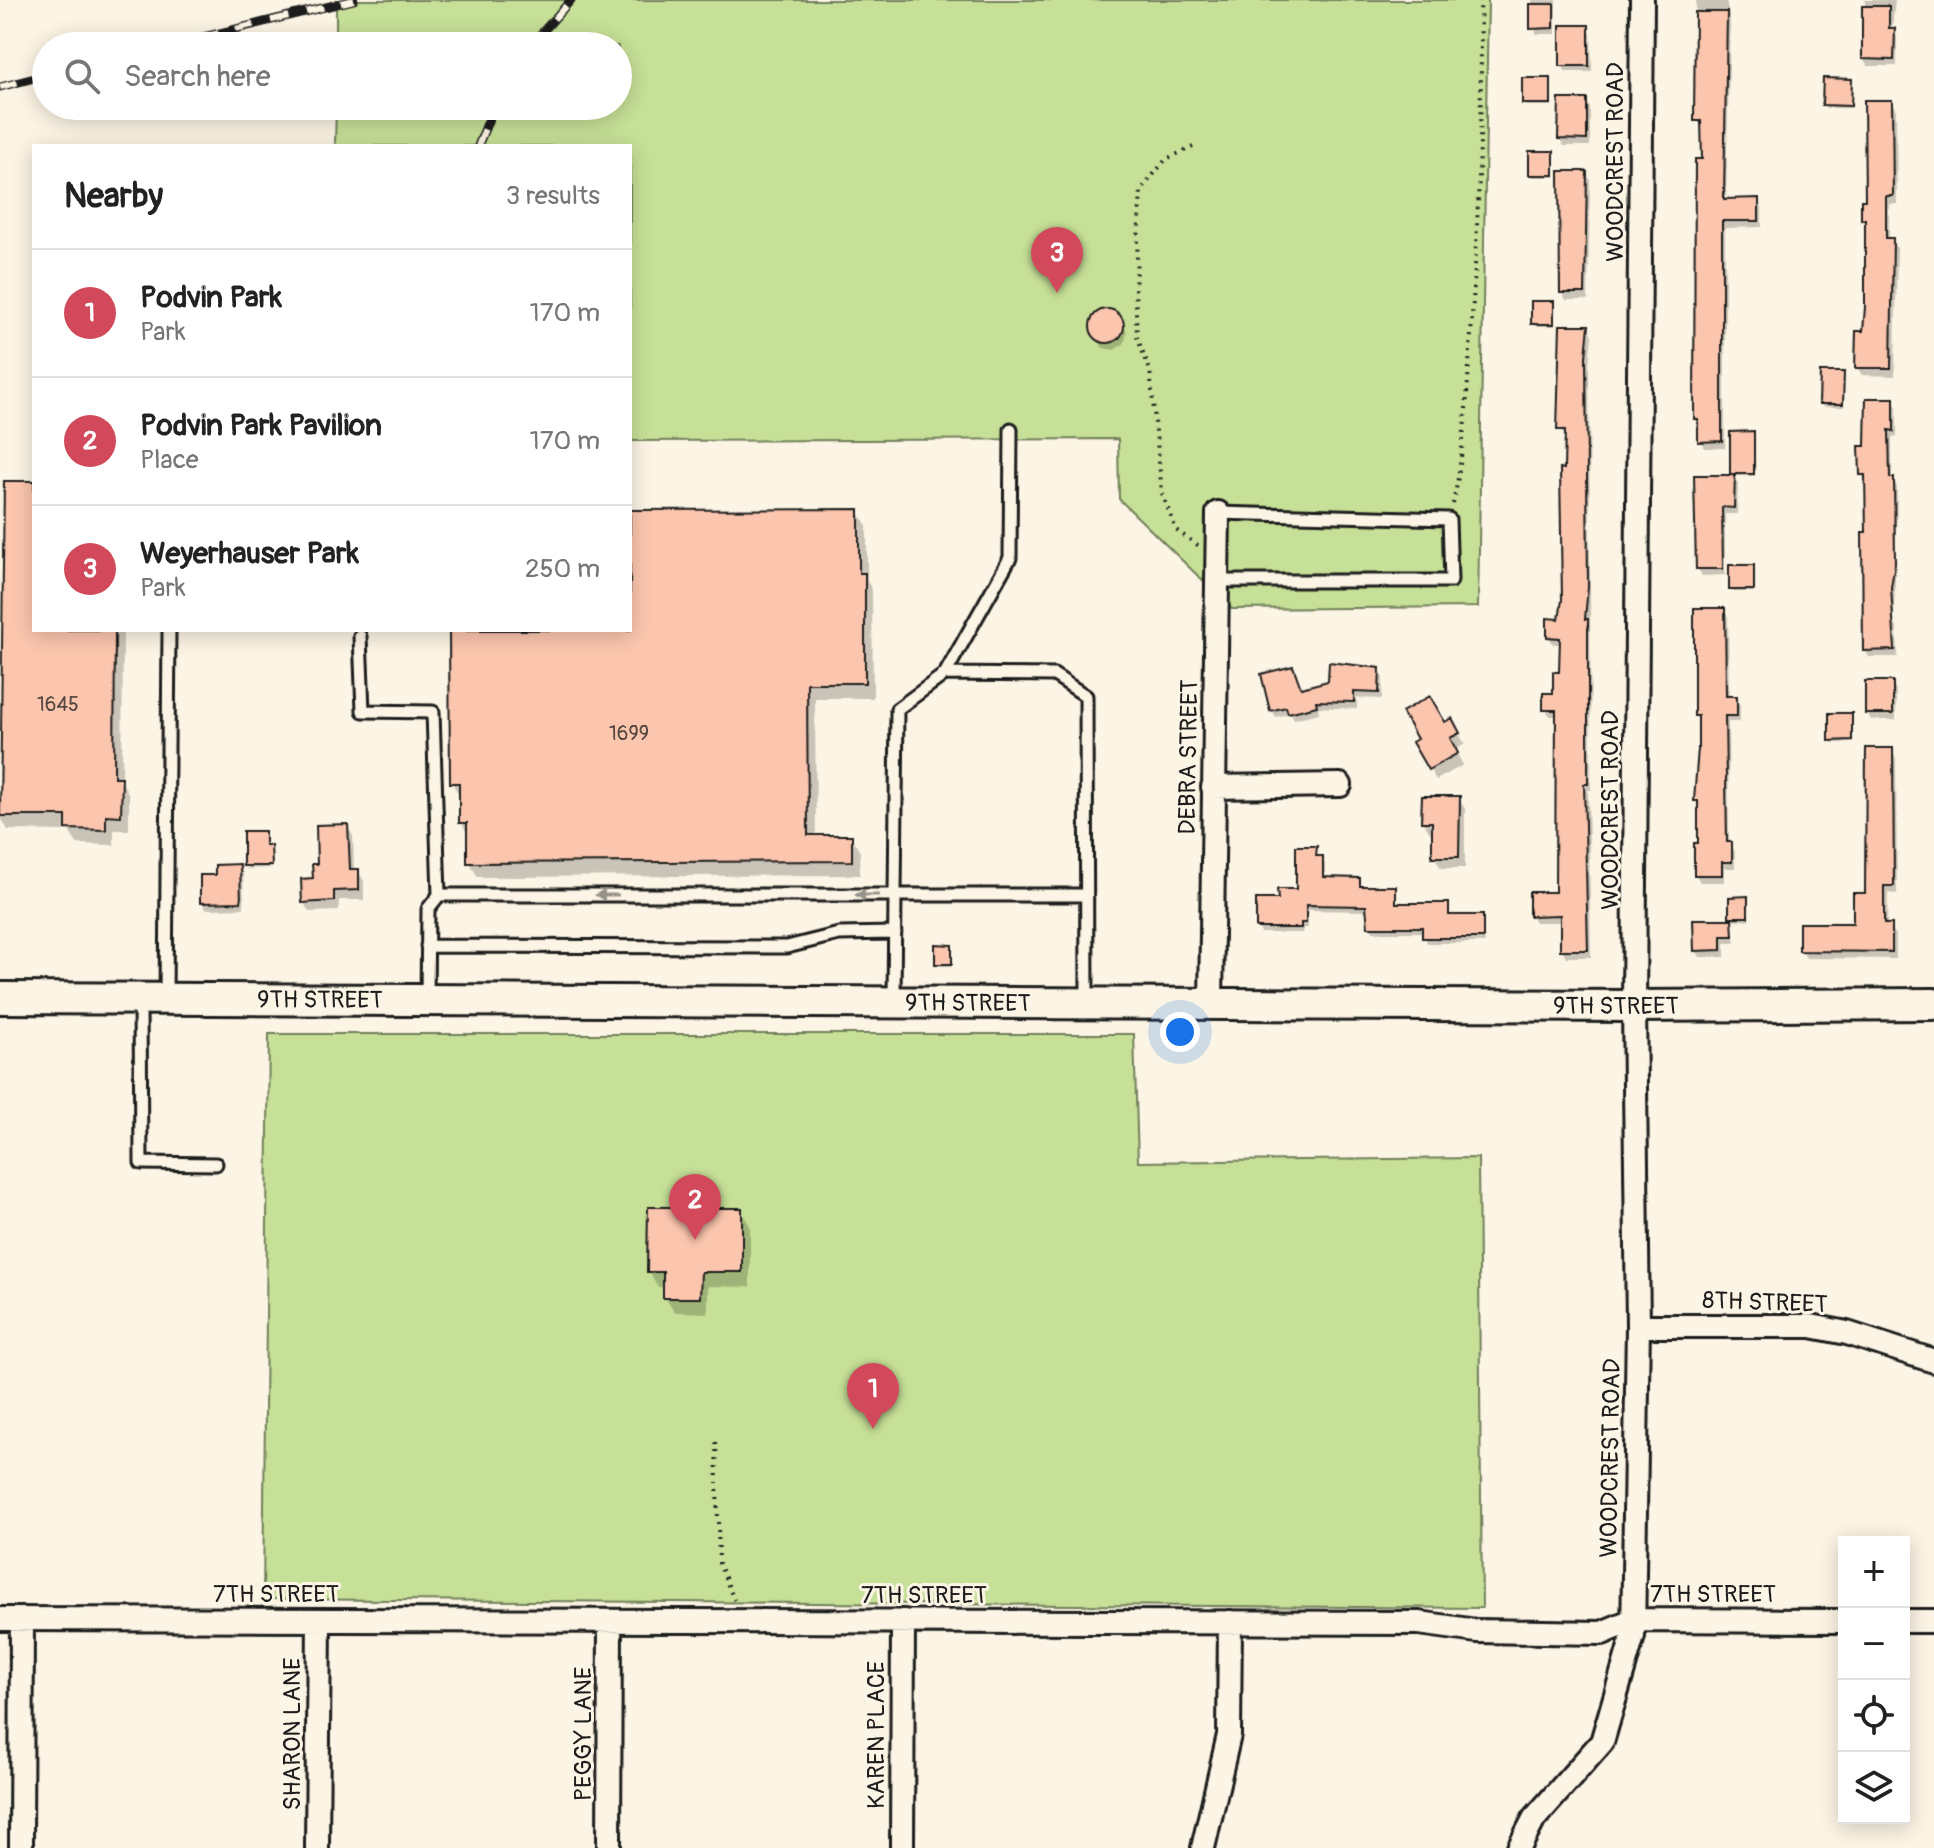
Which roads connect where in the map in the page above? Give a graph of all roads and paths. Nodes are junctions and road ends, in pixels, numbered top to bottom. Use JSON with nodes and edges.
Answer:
{"nodes":[{"id":1,"x":1480,"y":0,"type":"edge"},
{"id":2,"x":1642,"y":0,"type":"edge"},
{"id":3,"x":1193,"y":147,"type":"dead end"},
{"id":4,"x":1011,"y":429,"type":"dead end"},
{"id":5,"x":1218,"y":513,"type":"joint"},
{"id":6,"x":1449,"y":519,"type":"junction"},
{"id":7,"x":1217,"y":570,"type":"junction"},
{"id":8,"x":169,"y":632,"type":"edge"},
{"id":9,"x":360,"y":636,"type":"dead end"},
{"id":10,"x":945,"y":674,"type":"junction"},
{"id":11,"x":1340,"y":785,"type":"dead end"},
{"id":12,"x":1213,"y":787,"type":"junction"},
{"id":13,"x":439,"y":895,"type":"junction"},
{"id":14,"x":895,"y":895,"type":"junction"},
{"id":15,"x":1086,"y":895,"type":"junction"},
{"id":16,"x":895,"y":933,"type":"junction"},
{"id":17,"x":427,"y":946,"type":"junction"},
{"id":18,"x":0,"y":998,"type":"edge"},
{"id":19,"x":153,"y":999,"type":"junction"},
{"id":20,"x":427,"y":1001,"type":"junction"},
{"id":21,"x":894,"y":1001,"type":"junction"},
{"id":22,"x":1087,"y":1002,"type":"junction"},
{"id":23,"x":1211,"y":1002,"type":"junction"},
{"id":24,"x":1934,"y":1004,"type":"edge"},
{"id":25,"x":1634,"y":1006,"type":"junction"},
{"id":26,"x":216,"y":1164,"type":"dead end"},
{"id":27,"x":1638,"y":1326,"type":"junction"},
{"id":28,"x":1934,"y":1361,"type":"edge"},
{"id":29,"x":716,"y":1442,"type":"dead end"},
{"id":30,"x":11,"y":1619,"type":"edge"},
{"id":31,"x":319,"y":1620,"type":"junction"},
{"id":32,"x":1633,"y":1620,"type":"junction"},
{"id":33,"x":610,"y":1621,"type":"junction"},
{"id":34,"x":742,"y":1621,"type":"junction"},
{"id":35,"x":903,"y":1621,"type":"junction"},
{"id":36,"x":1838,"y":1621,"type":"edge"},
{"id":37,"x":1910,"y":1621,"type":"edge"},
{"id":38,"x":1934,"y":1621,"type":"edge"},
{"id":39,"x":1230,"y":1622,"type":"junction"},
{"id":40,"x":21,"y":1848,"type":"edge"},
{"id":41,"x":317,"y":1848,"type":"edge"},
{"id":42,"x":609,"y":1848,"type":"edge"},
{"id":43,"x":902,"y":1848,"type":"edge"},
{"id":44,"x":1203,"y":1848,"type":"edge"},
{"id":45,"x":1519,"y":1848,"type":"edge"}],
"edges":[{"from":1,"to":6,"type":"path"},
{"from":2,"to":25,"type":"street","name":"WOODCREST ROAD"},
{"from":3,"to":7,"type":"path"},
{"from":4,"to":10,"type":"lane"},
{"from":5,"to":6,"type":"lane"},
{"from":5,"to":7,"type":"street","name":"DEBRA STREET"},
{"from":6,"to":7,"type":"lane"},
{"from":7,"to":12,"type":"street","name":"DEBRA STREET"},
{"from":8,"to":19,"type":"lane"},
{"from":9,"to":13,"type":"lane"},
{"from":10,"to":14,"type":"lane"},
{"from":10,"to":15,"type":"lane"},
{"from":11,"to":12,"type":"street"},
{"from":12,"to":23,"type":"street","name":"DEBRA STREET"},
{"from":14,"to":13,"type":"lane","one_way":true},
{"from":13,"to":17,"type":"lane"},
{"from":14,"to":15,"type":"lane"},
{"from":14,"to":16,"type":"lane"},
{"from":15,"to":22,"type":"lane"},
{"from":16,"to":17,"type":"lane"},
{"from":16,"to":21,"type":"lane"},
{"from":17,"to":20,"type":"lane"},
{"from":18,"to":19,"type":"street","name":"9TH STREET"},
{"from":19,"to":20,"type":"street","name":"9TH STREET"},
{"from":19,"to":26,"type":"lane"},
{"from":20,"to":21,"type":"street","name":"9TH STREET"},
{"from":21,"to":22,"type":"street","name":"9TH STREET"},
{"from":22,"to":23,"type":"street","name":"9TH STREET"},
{"from":23,"to":25,"type":"street","name":"9TH STREET"},
{"from":24,"to":25,"type":"street","name":"9TH STREET"},
{"from":25,"to":27,"type":"street","name":"WOODCREST ROAD"},
{"from":27,"to":28,"type":"street","name":"8TH STREET"},
{"from":27,"to":32,"type":"street","name":"WOODCREST ROAD"},
{"from":29,"to":34,"type":"path"},
{"from":30,"to":31,"type":"street","name":"7TH STREET"},
{"from":30,"to":40,"type":"street"},
{"from":31,"to":33,"type":"street","name":"7TH STREET"},
{"from":31,"to":41,"type":"street","name":"SHARON LANE"},
{"from":32,"to":36,"type":"street","name":"7TH STREET"},
{"from":32,"to":39,"type":"street","name":"7TH STREET"},
{"from":32,"to":45,"type":"street","name":"WOODCREST ROAD"},
{"from":33,"to":34,"type":"street","name":"7TH STREET"},
{"from":33,"to":42,"type":"street","name":"PEGGY LANE"},
{"from":34,"to":35,"type":"street","name":"7TH STREET"},
{"from":35,"to":39,"type":"street","name":"7TH STREET"},
{"from":35,"to":43,"type":"street","name":"KAREN PLACE"},
{"from":37,"to":38,"type":"street"},
{"from":39,"to":44,"type":"street"}]}
